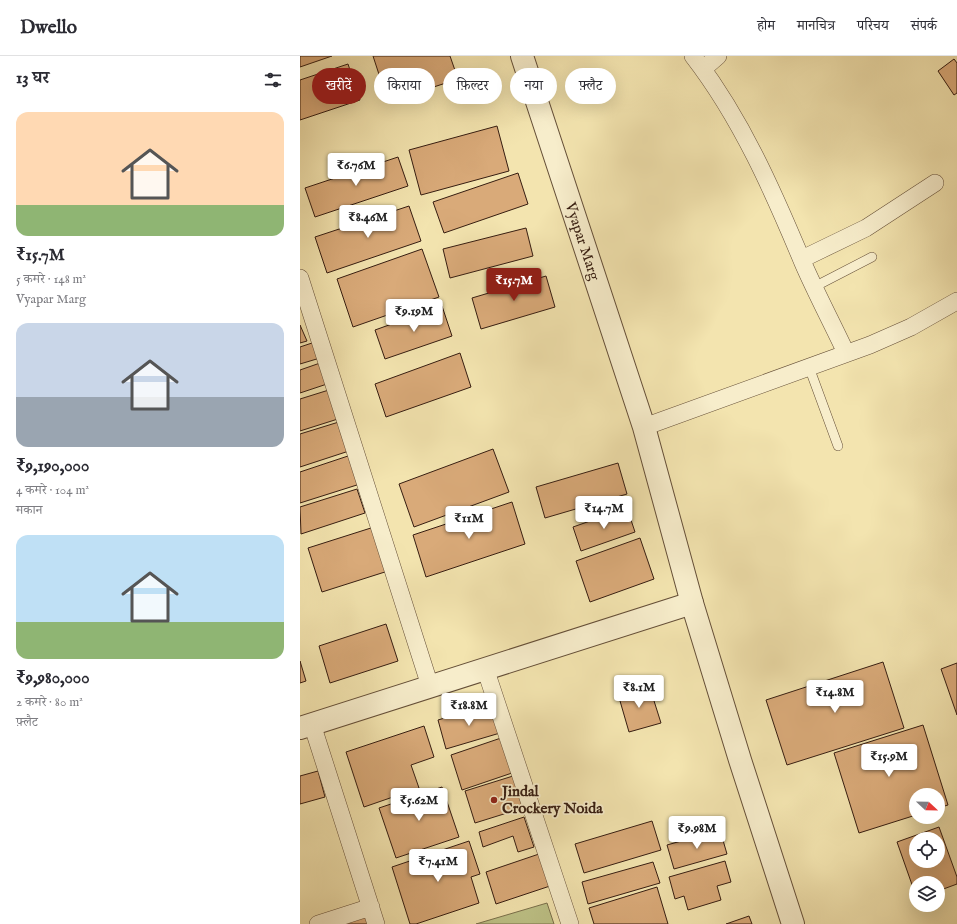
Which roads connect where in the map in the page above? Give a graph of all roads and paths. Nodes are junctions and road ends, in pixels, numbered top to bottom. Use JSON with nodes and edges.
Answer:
{"nodes":[{"id":1,"x":522,"y":56,"type":"edge"},
{"id":2,"x":718,"y":56,"type":"edge"},
{"id":3,"x":698,"y":62,"type":"edge"},
{"id":4,"x":934,"y":182,"type":"dead end"},
{"id":5,"x":872,"y":257,"type":"dead end"},
{"id":6,"x":802,"y":259,"type":"junction"},
{"id":7,"x":300,"y":278,"type":"edge"},
{"id":8,"x":814,"y":287,"type":"junction"},
{"id":9,"x":957,"y":301,"type":"edge"},
{"id":10,"x":846,"y":354,"type":"junction"},
{"id":11,"x":809,"y":367,"type":"junction"},
{"id":12,"x":644,"y":427,"type":"junction"},
{"id":13,"x":838,"y":446,"type":"dead end"},
{"id":14,"x":692,"y":603,"type":"junction"},
{"id":15,"x":485,"y":668,"type":"junction"},
{"id":16,"x":430,"y":686,"type":"junction"},
{"id":17,"x":306,"y":726,"type":"edge"},
{"id":18,"x":371,"y":907,"type":"junction"},
{"id":19,"x":318,"y":924,"type":"edge"},
{"id":20,"x":376,"y":924,"type":"edge"},
{"id":21,"x":570,"y":924,"type":"edge"},
{"id":22,"x":793,"y":924,"type":"edge"}],
"edges":[{"from":1,"to":12,"type":"street","name":"Vyapar Marg"},
{"from":2,"to":3,"type":"street"},
{"from":3,"to":6,"type":"street"},
{"from":4,"to":6,"type":"street"},
{"from":5,"to":8,"type":"lane"},
{"from":6,"to":8,"type":"street"},
{"from":7,"to":16,"type":"street"},
{"from":8,"to":10,"type":"street"},
{"from":9,"to":10,"type":"street"},
{"from":10,"to":11,"type":"street"},
{"from":11,"to":12,"type":"street"},
{"from":11,"to":13,"type":"lane"},
{"from":12,"to":14,"type":"street","name":"Vyapar Marg"},
{"from":14,"to":15,"type":"street"},
{"from":14,"to":22,"type":"street","name":"Vyapar Marg"},
{"from":15,"to":16,"type":"street"},
{"from":15,"to":21,"type":"street"},
{"from":16,"to":17,"type":"street"},
{"from":17,"to":18,"type":"street"},
{"from":18,"to":19,"type":"street"},
{"from":18,"to":20,"type":"street"}]}
